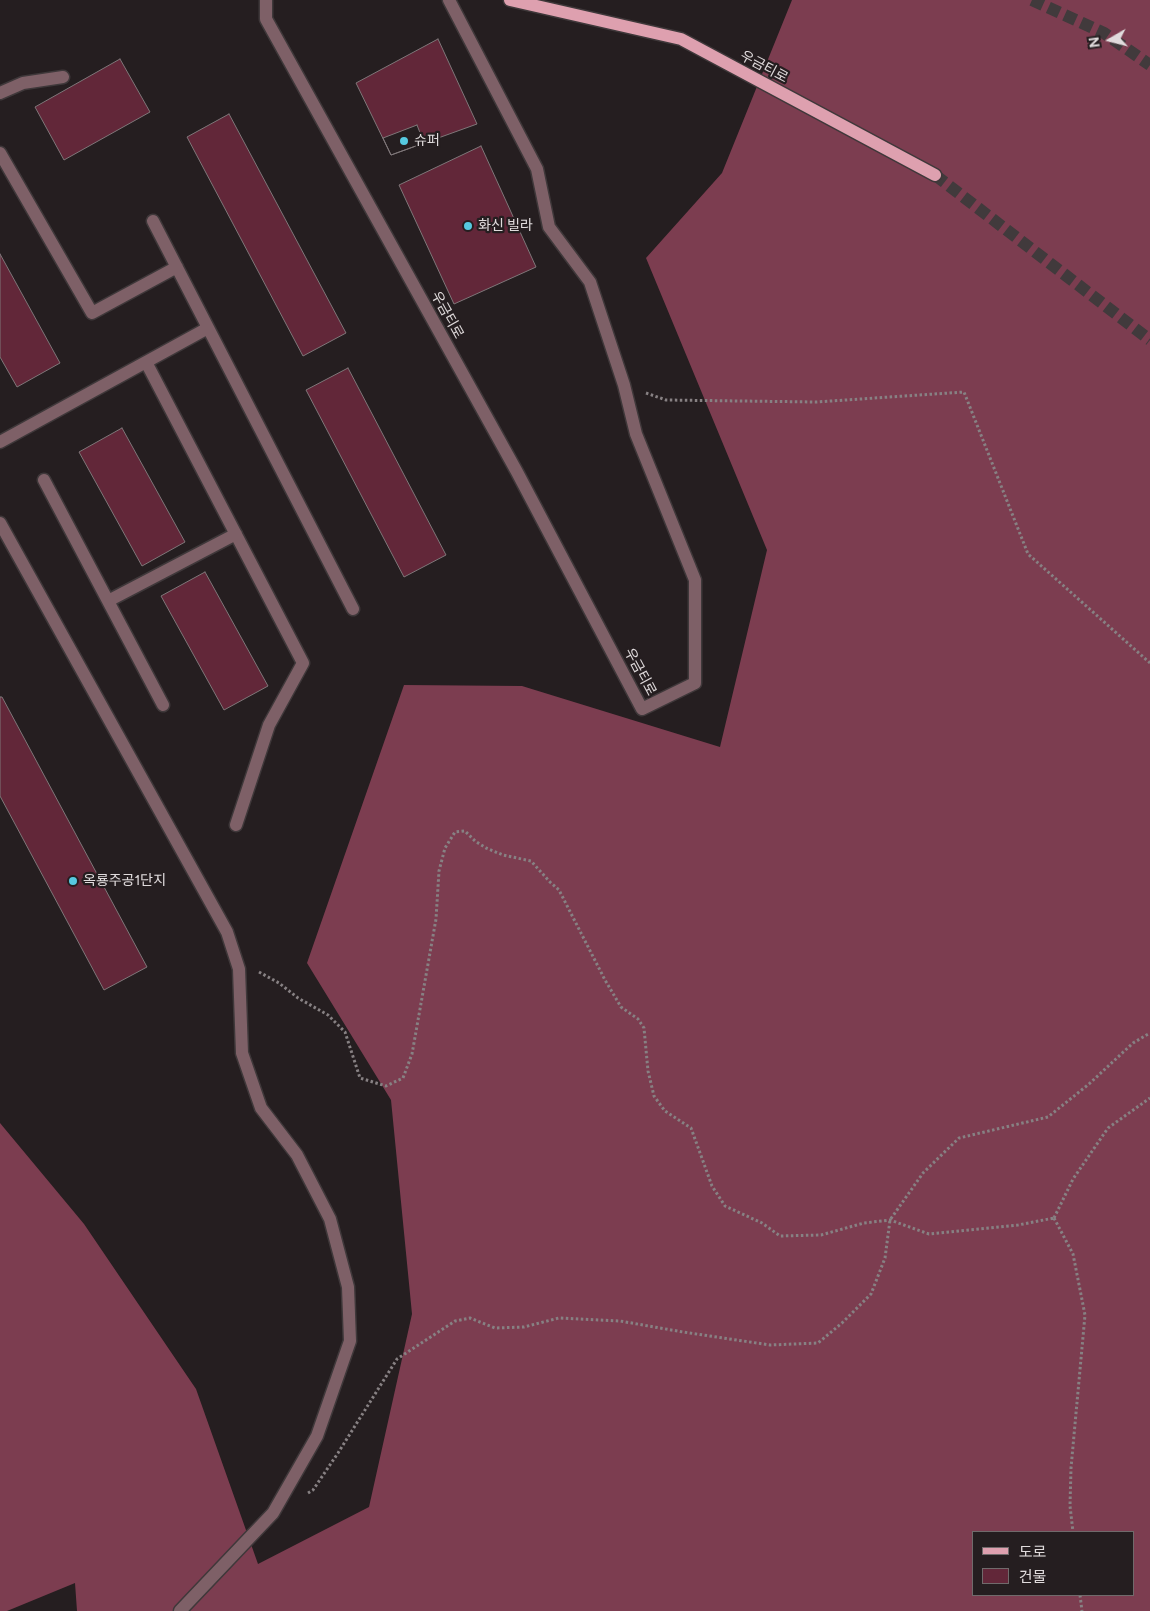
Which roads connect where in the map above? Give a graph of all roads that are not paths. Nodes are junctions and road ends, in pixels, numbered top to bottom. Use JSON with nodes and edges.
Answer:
{"nodes":[{"id":1,"x":266,"y":0,"type":"edge"},
{"id":2,"x":449,"y":0,"type":"edge"},
{"id":3,"x":510,"y":0,"type":"edge"},
{"id":4,"x":64,"y":77,"type":"dead end"},
{"id":5,"x":0,"y":93,"type":"edge"},
{"id":6,"x":0,"y":152,"type":"edge"},
{"id":7,"x":935,"y":175,"type":"tunnel mouth"},
{"id":8,"x":153,"y":221,"type":"dead end"},
{"id":9,"x":177,"y":267,"type":"junction"},
{"id":10,"x":208,"y":328,"type":"junction"},
{"id":11,"x":146,"y":362,"type":"junction"},
{"id":12,"x":0,"y":442,"type":"edge"},
{"id":13,"x":44,"y":480,"type":"dead end"},
{"id":14,"x":0,"y":523,"type":"edge"},
{"id":15,"x":236,"y":534,"type":"junction"},
{"id":16,"x":108,"y":601,"type":"junction"},
{"id":17,"x":353,"y":609,"type":"dead end"},
{"id":18,"x":163,"y":705,"type":"dead end"},
{"id":19,"x":236,"y":825,"type":"dead end"},
{"id":20,"x":180,"y":1611,"type":"edge"}],
"edges":[{"from":1,"to":2,"type":"street","name":"우금티로"},
{"from":3,"to":7,"type":"main road","name":"우금티로"},
{"from":4,"to":5,"type":"street"},
{"from":6,"to":9,"type":"street"},
{"from":8,"to":9,"type":"street"},
{"from":9,"to":10,"type":"street"},
{"from":10,"to":11,"type":"street"},
{"from":10,"to":17,"type":"street"},
{"from":11,"to":12,"type":"street"},
{"from":11,"to":15,"type":"street"},
{"from":13,"to":16,"type":"street"},
{"from":14,"to":20,"type":"street"},
{"from":15,"to":16,"type":"street"},
{"from":15,"to":19,"type":"street"},
{"from":16,"to":18,"type":"street"}]}
